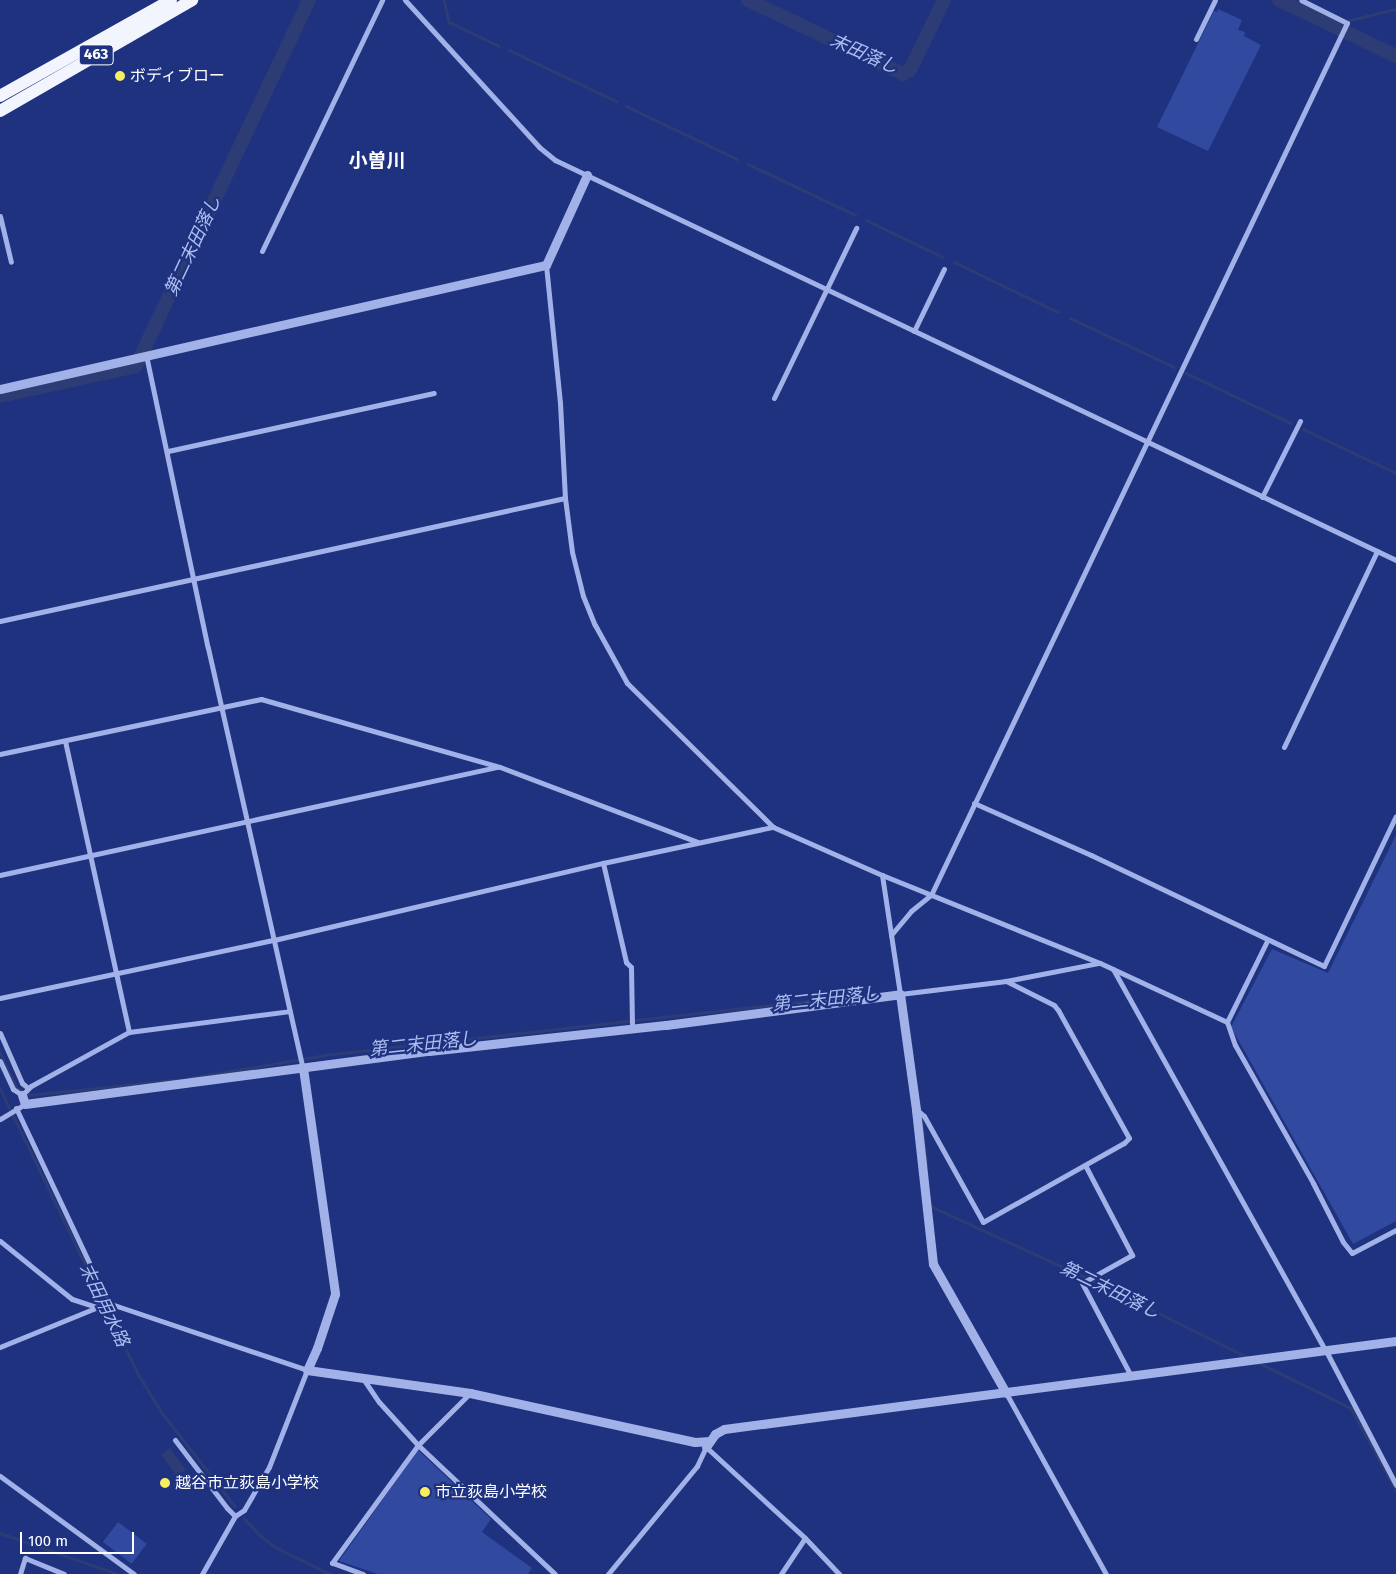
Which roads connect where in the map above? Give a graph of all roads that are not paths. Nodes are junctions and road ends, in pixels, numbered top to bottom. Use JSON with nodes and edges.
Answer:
{"nodes":[{"id":1,"x":172,"y":0,"type":"edge"},
{"id":2,"x":192,"y":0,"type":"edge"},
{"id":3,"x":382,"y":0,"type":"edge"},
{"id":4,"x":405,"y":0,"type":"edge"},
{"id":5,"x":1215,"y":0,"type":"edge"},
{"id":6,"x":1301,"y":0,"type":"edge"},
{"id":7,"x":1196,"y":40,"type":"dead end"},
{"id":8,"x":0,"y":96,"type":"edge"},
{"id":9,"x":0,"y":111,"type":"edge"},
{"id":10,"x":587,"y":175,"type":"junction"},
{"id":11,"x":0,"y":216,"type":"edge"},
{"id":12,"x":856,"y":228,"type":"dead end"},
{"id":13,"x":262,"y":251,"type":"dead end"},
{"id":14,"x":10,"y":262,"type":"dead end"},
{"id":15,"x":546,"y":265,"type":"junction"},
{"id":16,"x":944,"y":269,"type":"dead end"},
{"id":17,"x":826,"y":289,"type":"junction"},
{"id":18,"x":914,"y":331,"type":"junction"},
{"id":19,"x":146,"y":355,"type":"junction"},
{"id":20,"x":0,"y":388,"type":"edge"},
{"id":21,"x":434,"y":393,"type":"dead end"},
{"id":22,"x":774,"y":398,"type":"dead end"},
{"id":23,"x":1300,"y":420,"type":"dead end"},
{"id":24,"x":1146,"y":441,"type":"junction"},
{"id":25,"x":168,"y":451,"type":"junction"},
{"id":26,"x":1262,"y":497,"type":"junction"},
{"id":27,"x":565,"y":498,"type":"junction"},
{"id":28,"x":1377,"y":551,"type":"junction"},
{"id":29,"x":1396,"y":560,"type":"edge"},
{"id":30,"x":194,"y":579,"type":"junction"},
{"id":31,"x":0,"y":621,"type":"edge"},
{"id":32,"x":222,"y":706,"type":"junction"},
{"id":33,"x":65,"y":741,"type":"junction"},
{"id":34,"x":1284,"y":747,"type":"dead end"},
{"id":35,"x":0,"y":754,"type":"edge"},
{"id":36,"x":500,"y":767,"type":"junction"},
{"id":37,"x":974,"y":803,"type":"junction"},
{"id":38,"x":1396,"y":816,"type":"edge"},
{"id":39,"x":248,"y":820,"type":"junction"},
{"id":40,"x":773,"y":827,"type":"junction"},
{"id":41,"x":697,"y":843,"type":"junction"},
{"id":42,"x":91,"y":855,"type":"junction"},
{"id":43,"x":603,"y":863,"type":"junction"},
{"id":44,"x":0,"y":875,"type":"edge"},
{"id":45,"x":882,"y":875,"type":"junction"},
{"id":46,"x":931,"y":895,"type":"junction"},
{"id":47,"x":891,"y":935,"type":"junction"},
{"id":48,"x":274,"y":940,"type":"junction"},
{"id":49,"x":1267,"y":940,"type":"junction"},
{"id":50,"x":1100,"y":963,"type":"junction"},
{"id":51,"x":1113,"y":969,"type":"junction"},
{"id":52,"x":115,"y":972,"type":"junction"},
{"id":53,"x":1006,"y":981,"type":"junction"},
{"id":54,"x":900,"y":994,"type":"junction"},
{"id":55,"x":0,"y":998,"type":"edge"},
{"id":56,"x":290,"y":1011,"type":"junction"},
{"id":57,"x":1227,"y":1022,"type":"junction"},
{"id":58,"x":632,"y":1028,"type":"junction"},
{"id":59,"x":129,"y":1032,"type":"junction"},
{"id":60,"x":0,"y":1033,"type":"edge"},
{"id":61,"x":0,"y":1061,"type":"edge"},
{"id":62,"x":303,"y":1068,"type":"junction"},
{"id":63,"x":28,"y":1088,"type":"junction"},
{"id":64,"x":22,"y":1095,"type":"junction"},
{"id":65,"x":26,"y":1104,"type":"junction"},
{"id":66,"x":16,"y":1108,"type":"junction"},
{"id":67,"x":916,"y":1110,"type":"junction"},
{"id":68,"x":0,"y":1119,"type":"edge"},
{"id":69,"x":1085,"y":1165,"type":"junction"},
{"id":70,"x":1396,"y":1230,"type":"edge"},
{"id":71,"x":0,"y":1241,"type":"edge"},
{"id":72,"x":108,"y":1303,"type":"junction"},
{"id":73,"x":98,"y":1307,"type":"junction"},
{"id":74,"x":1396,"y":1342,"type":"edge"},
{"id":75,"x":0,"y":1347,"type":"edge"},
{"id":76,"x":1326,"y":1351,"type":"junction"},
{"id":77,"x":306,"y":1370,"type":"junction"},
{"id":78,"x":1131,"y":1376,"type":"junction"},
{"id":79,"x":362,"y":1377,"type":"junction"},
{"id":80,"x":470,"y":1393,"type":"junction"},
{"id":81,"x":1006,"y":1393,"type":"junction"},
{"id":82,"x":175,"y":1440,"type":"dead end"},
{"id":83,"x":708,"y":1444,"type":"junction"},
{"id":84,"x":418,"y":1445,"type":"junction"},
{"id":85,"x":0,"y":1476,"type":"edge"},
{"id":86,"x":1396,"y":1485,"type":"edge"},
{"id":87,"x":235,"y":1516,"type":"junction"},
{"id":88,"x":805,"y":1538,"type":"junction"},
{"id":89,"x":20,"y":1574,"type":"edge"},
{"id":90,"x":64,"y":1574,"type":"edge"},
{"id":91,"x":134,"y":1574,"type":"edge"},
{"id":92,"x":202,"y":1574,"type":"edge"},
{"id":93,"x":363,"y":1574,"type":"edge"},
{"id":94,"x":555,"y":1574,"type":"edge"},
{"id":95,"x":608,"y":1574,"type":"edge"},
{"id":96,"x":781,"y":1574,"type":"edge"},
{"id":97,"x":839,"y":1574,"type":"edge"},
{"id":98,"x":1106,"y":1574,"type":"edge"}],
"edges":[{"from":1,"to":8,"type":"highway","number":"463"},
{"from":2,"to":9,"type":"highway","number":"463"},
{"from":3,"to":13,"type":"street"},
{"from":4,"to":10,"type":"street"},
{"from":5,"to":7,"type":"street"},
{"from":6,"to":24,"type":"street"},
{"from":10,"to":15,"type":"street"},
{"from":10,"to":17,"type":"street"},
{"from":11,"to":14,"type":"street"},
{"from":12,"to":17,"type":"street"},
{"from":15,"to":19,"type":"street"},
{"from":15,"to":27,"type":"street"},
{"from":16,"to":18,"type":"street"},
{"from":17,"to":18,"type":"street"},
{"from":17,"to":22,"type":"street"},
{"from":18,"to":24,"type":"street"},
{"from":19,"to":20,"type":"street"},
{"from":19,"to":25,"type":"street"},
{"from":21,"to":25,"type":"street"},
{"from":23,"to":26,"type":"street"},
{"from":24,"to":26,"type":"street"},
{"from":24,"to":37,"type":"street"},
{"from":25,"to":30,"type":"street"},
{"from":26,"to":28,"type":"street"},
{"from":27,"to":30,"type":"street"},
{"from":27,"to":40,"type":"street"},
{"from":28,"to":29,"type":"street"},
{"from":28,"to":34,"type":"street"},
{"from":30,"to":31,"type":"street"},
{"from":30,"to":32,"type":"street"},
{"from":32,"to":33,"type":"street"},
{"from":32,"to":36,"type":"street"},
{"from":32,"to":39,"type":"street"},
{"from":33,"to":35,"type":"street"},
{"from":33,"to":42,"type":"street"},
{"from":36,"to":39,"type":"street"},
{"from":36,"to":41,"type":"street"},
{"from":37,"to":46,"type":"street"},
{"from":37,"to":49,"type":"street"},
{"from":38,"to":49,"type":"street"},
{"from":39,"to":42,"type":"street"},
{"from":39,"to":48,"type":"street"},
{"from":40,"to":41,"type":"street"},
{"from":40,"to":45,"type":"street"},
{"from":41,"to":43,"type":"street"},
{"from":42,"to":44,"type":"street"},
{"from":42,"to":52,"type":"street"},
{"from":43,"to":48,"type":"street"},
{"from":43,"to":58,"type":"street"},
{"from":45,"to":46,"type":"street"},
{"from":45,"to":47,"type":"street"},
{"from":46,"to":47,"type":"street"},
{"from":46,"to":50,"type":"street"},
{"from":47,"to":54,"type":"street"},
{"from":48,"to":52,"type":"street"},
{"from":48,"to":56,"type":"street"},
{"from":49,"to":57,"type":"street"},
{"from":50,"to":51,"type":"street"},
{"from":50,"to":53,"type":"street"},
{"from":51,"to":57,"type":"street"},
{"from":51,"to":76,"type":"street"},
{"from":52,"to":55,"type":"street"},
{"from":52,"to":59,"type":"street"},
{"from":53,"to":54,"type":"street"},
{"from":53,"to":69,"type":"street"},
{"from":54,"to":58,"type":"street"},
{"from":54,"to":67,"type":"street"},
{"from":56,"to":59,"type":"street"},
{"from":56,"to":62,"type":"street"},
{"from":57,"to":70,"type":"street"},
{"from":58,"to":62,"type":"street"},
{"from":59,"to":63,"type":"street"},
{"from":60,"to":63,"type":"street"},
{"from":61,"to":64,"type":"street"},
{"from":62,"to":65,"type":"street"},
{"from":62,"to":77,"type":"street"},
{"from":63,"to":64,"type":"street"},
{"from":64,"to":65,"type":"street"},
{"from":65,"to":66,"type":"street"},
{"from":66,"to":68,"type":"street"},
{"from":66,"to":72,"type":"street"},
{"from":67,"to":69,"type":"street"},
{"from":67,"to":81,"type":"street"},
{"from":69,"to":78,"type":"street"},
{"from":71,"to":73,"type":"street"},
{"from":72,"to":73,"type":"street"},
{"from":72,"to":77,"type":"street"},
{"from":73,"to":75,"type":"street"},
{"from":74,"to":76,"type":"street"},
{"from":76,"to":78,"type":"street"},
{"from":76,"to":86,"type":"street"},
{"from":77,"to":79,"type":"street"},
{"from":77,"to":87,"type":"street"},
{"from":78,"to":81,"type":"street"},
{"from":79,"to":80,"type":"street"},
{"from":79,"to":84,"type":"street"},
{"from":80,"to":83,"type":"street"},
{"from":80,"to":84,"type":"street"},
{"from":81,"to":83,"type":"street"},
{"from":81,"to":98,"type":"street"},
{"from":82,"to":87,"type":"street"},
{"from":83,"to":88,"type":"street"},
{"from":83,"to":95,"type":"street"},
{"from":84,"to":93,"type":"street"},
{"from":84,"to":94,"type":"street"},
{"from":85,"to":91,"type":"street"},
{"from":87,"to":92,"type":"street"},
{"from":88,"to":96,"type":"street"},
{"from":88,"to":97,"type":"street"},
{"from":89,"to":90,"type":"street"}]}
